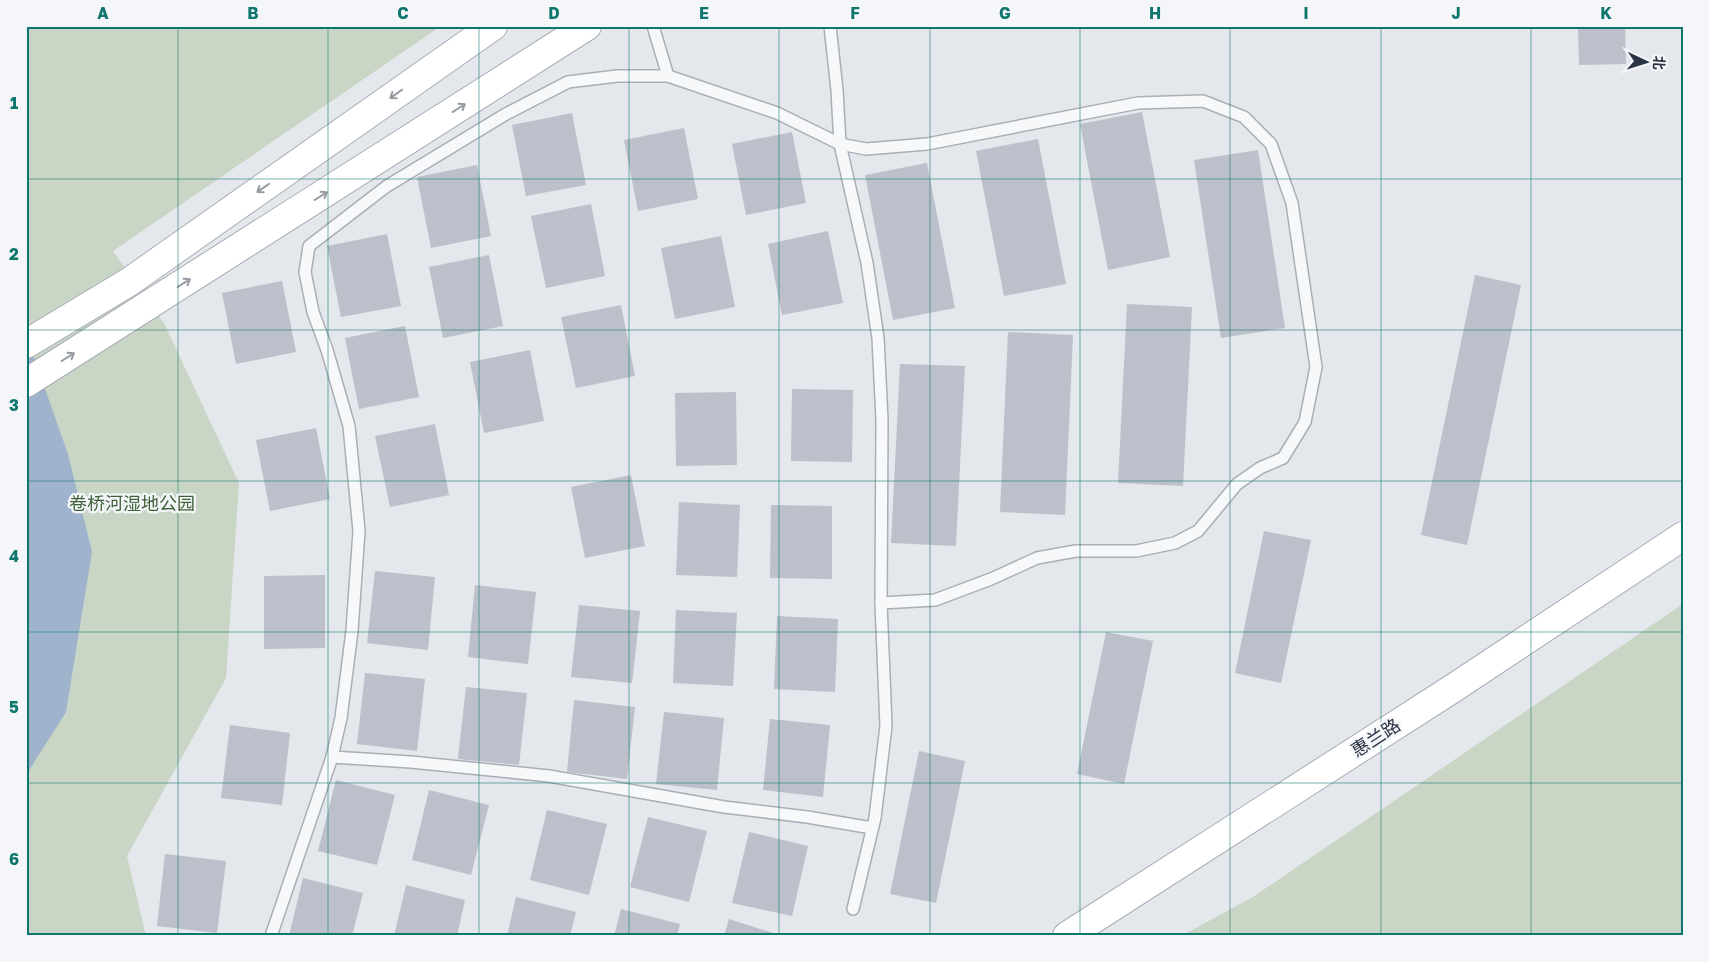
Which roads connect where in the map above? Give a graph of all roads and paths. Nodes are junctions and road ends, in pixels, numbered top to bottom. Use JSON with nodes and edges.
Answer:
{"nodes":[{"id":1,"x":493,"y":26,"type":"edge"},
{"id":2,"x":587,"y":26,"type":"edge"},
{"id":3,"x":652,"y":26,"type":"edge"},
{"id":4,"x":830,"y":26,"type":"edge"},
{"id":5,"x":668,"y":76,"type":"junction"},
{"id":6,"x":840,"y":144,"type":"junction"},
{"id":7,"x":26,"y":344,"type":"edge"},
{"id":8,"x":26,"y":383,"type":"edge"},
{"id":9,"x":1683,"y":536,"type":"edge"},
{"id":10,"x":881,"y":603,"type":"junction"},
{"id":11,"x":332,"y":757,"type":"junction"},
{"id":12,"x":872,"y":828,"type":"junction"},
{"id":13,"x":853,"y":909,"type":"dead end"},
{"id":14,"x":271,"y":936,"type":"edge"},
{"id":15,"x":1067,"y":936,"type":"edge"}],
"edges":[{"from":1,"to":7,"type":"street","one_way":true},
{"from":8,"to":2,"type":"street","one_way":true},
{"from":3,"to":5,"type":"lane"},
{"from":4,"to":6,"type":"lane"},
{"from":5,"to":6,"type":"lane"},
{"from":5,"to":11,"type":"lane"},
{"from":6,"to":10,"type":"lane"},
{"from":6,"to":10,"type":"lane"},
{"from":9,"to":15,"type":"street","name":"惠兰路"},
{"from":10,"to":12,"type":"lane"},
{"from":11,"to":12,"type":"lane"},
{"from":11,"to":14,"type":"lane"},
{"from":12,"to":13,"type":"lane"}]}
